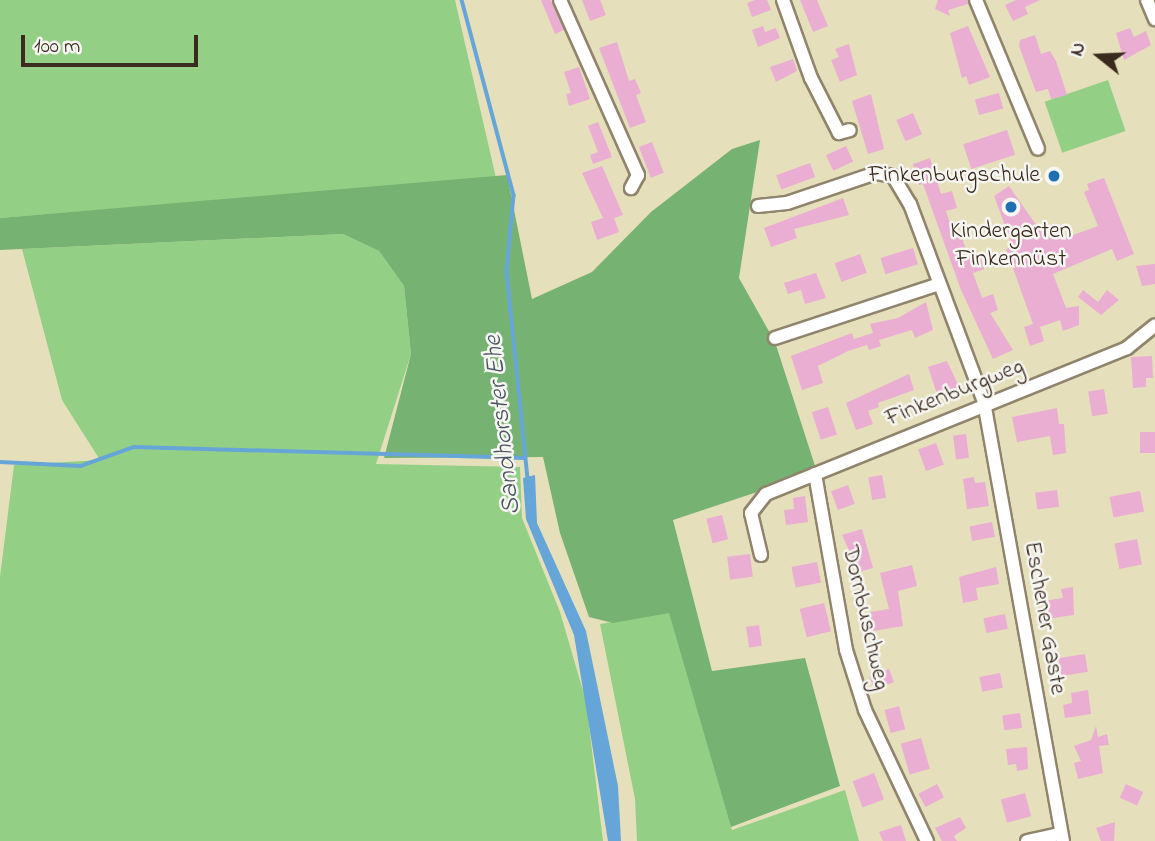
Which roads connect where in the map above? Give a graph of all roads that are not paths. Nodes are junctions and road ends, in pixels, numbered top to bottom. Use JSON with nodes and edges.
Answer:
{"nodes":[{"id":1,"x":560,"y":0,"type":"edge"},
{"id":2,"x":783,"y":0,"type":"edge"},
{"id":3,"x":976,"y":0,"type":"edge"},
{"id":4,"x":1147,"y":0,"type":"edge"},
{"id":5,"x":1155,"y":19,"type":"edge"},
{"id":6,"x":850,"y":130,"type":"dead end"},
{"id":7,"x":1038,"y":149,"type":"dead end"},
{"id":8,"x":631,"y":188,"type":"dead end"},
{"id":9,"x":758,"y":206,"type":"dead end"},
{"id":10,"x":939,"y":284,"type":"junction"},
{"id":11,"x":1155,"y":325,"type":"edge"},
{"id":12,"x":775,"y":338,"type":"dead end"},
{"id":13,"x":984,"y":402,"type":"junction"},
{"id":14,"x":815,"y":474,"type":"junction"},
{"id":15,"x":761,"y":555,"type":"dead end"},
{"id":16,"x":1062,"y":837,"type":"edge"},
{"id":17,"x":928,"y":841,"type":"edge"},
{"id":18,"x":1027,"y":841,"type":"edge"}],
"edges":[{"from":1,"to":8,"type":"street"},
{"from":2,"to":6,"type":"street"},
{"from":3,"to":7,"type":"street"},
{"from":4,"to":5,"type":"street"},
{"from":9,"to":10,"type":"street","name":"Eschener Gaste"},
{"from":10,"to":12,"type":"street"},
{"from":10,"to":13,"type":"street","name":"Eschener Gaste"},
{"from":11,"to":13,"type":"street","name":"Finkenburgweg"},
{"from":13,"to":14,"type":"street","name":"Finkenburgweg"},
{"from":13,"to":16,"type":"street","name":"Eschener Gaste"},
{"from":14,"to":15,"type":"street","name":"Finkenburgweg"},
{"from":14,"to":17,"type":"street","name":"Dornbuschweg"},
{"from":16,"to":18,"type":"street"}]}
